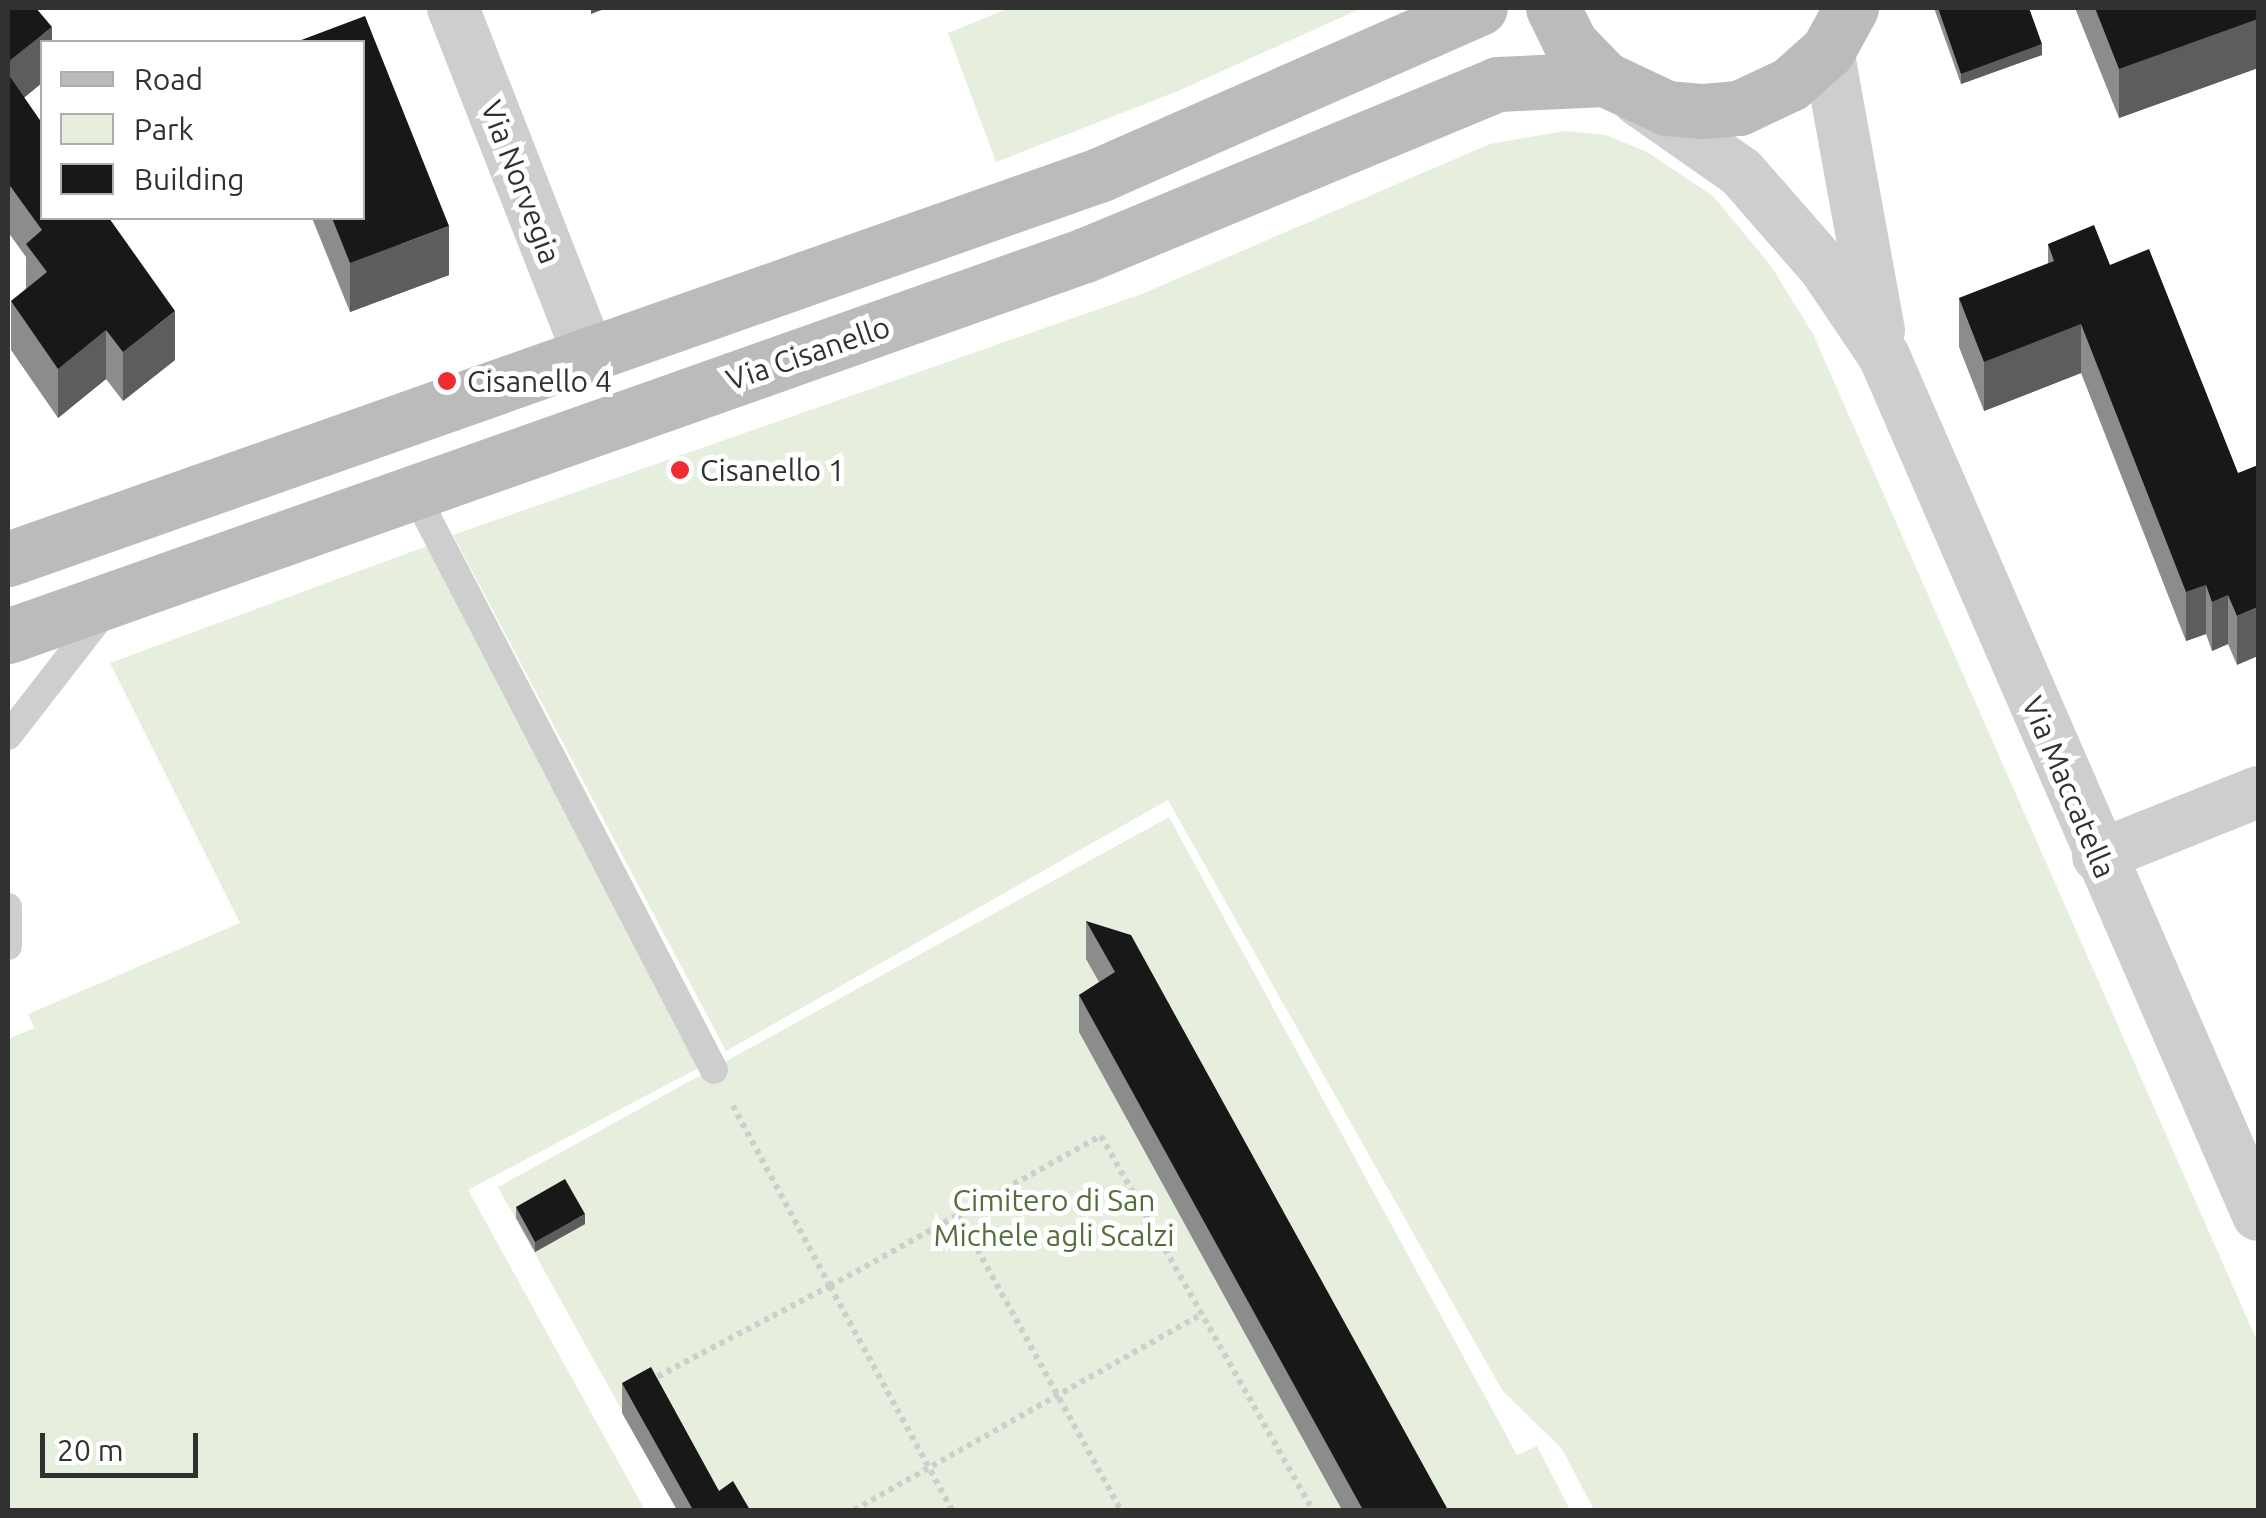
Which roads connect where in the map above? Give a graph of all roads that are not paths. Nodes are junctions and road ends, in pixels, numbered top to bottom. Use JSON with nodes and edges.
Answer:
{"nodes":[{"id":1,"x":453,"y":8,"type":"edge"},
{"id":2,"x":1480,"y":8,"type":"edge"},
{"id":3,"x":1553,"y":8,"type":"edge"},
{"id":4,"x":1839,"y":29,"type":"edge"},
{"id":5,"x":1619,"y":88,"type":"junction"},
{"id":6,"x":1884,"y":356,"type":"junction"},
{"id":7,"x":590,"y":358,"type":"junction"},
{"id":8,"x":414,"y":492,"type":"junction"},
{"id":9,"x":8,"y":559,"type":"edge"},
{"id":10,"x":116,"y":598,"type":"junction"},
{"id":11,"x":8,"y":636,"type":"edge"},
{"id":12,"x":8,"y":736,"type":"edge"},
{"id":13,"x":2258,"y":792,"type":"edge"},
{"id":14,"x":2098,"y":856,"type":"junction"},
{"id":15,"x":8,"y":907,"type":"edge"},
{"id":16,"x":8,"y":946,"type":"edge"},
{"id":17,"x":714,"y":1070,"type":"road end"},
{"id":18,"x":2258,"y":1216,"type":"edge"}],
"edges":[{"from":1,"to":7,"type":"street","name":"Via Norvegia"},
{"from":2,"to":7,"type":"main road"},
{"from":3,"to":5,"type":"main road"},
{"from":4,"to":5,"type":"main road","name":"Via Cisanello"},
{"from":4,"to":6,"type":"street","name":"Via Maccatella"},
{"from":5,"to":6,"type":"street","name":"Via Maccatella"},
{"from":5,"to":8,"type":"main road","name":"Via Cisanello"},
{"from":6,"to":14,"type":"street","name":"Via Maccatella"},
{"from":7,"to":9,"type":"main road"},
{"from":8,"to":10,"type":"main road","name":"Via Cisanello"},
{"from":8,"to":17,"type":"lane"},
{"from":10,"to":11,"type":"main road","name":"Via Cisanello"},
{"from":10,"to":12,"type":"lane"},
{"from":13,"to":14,"type":"street"},
{"from":14,"to":18,"type":"street","name":"Via Maccatella"},
{"from":15,"to":16,"type":"lane"}]}
